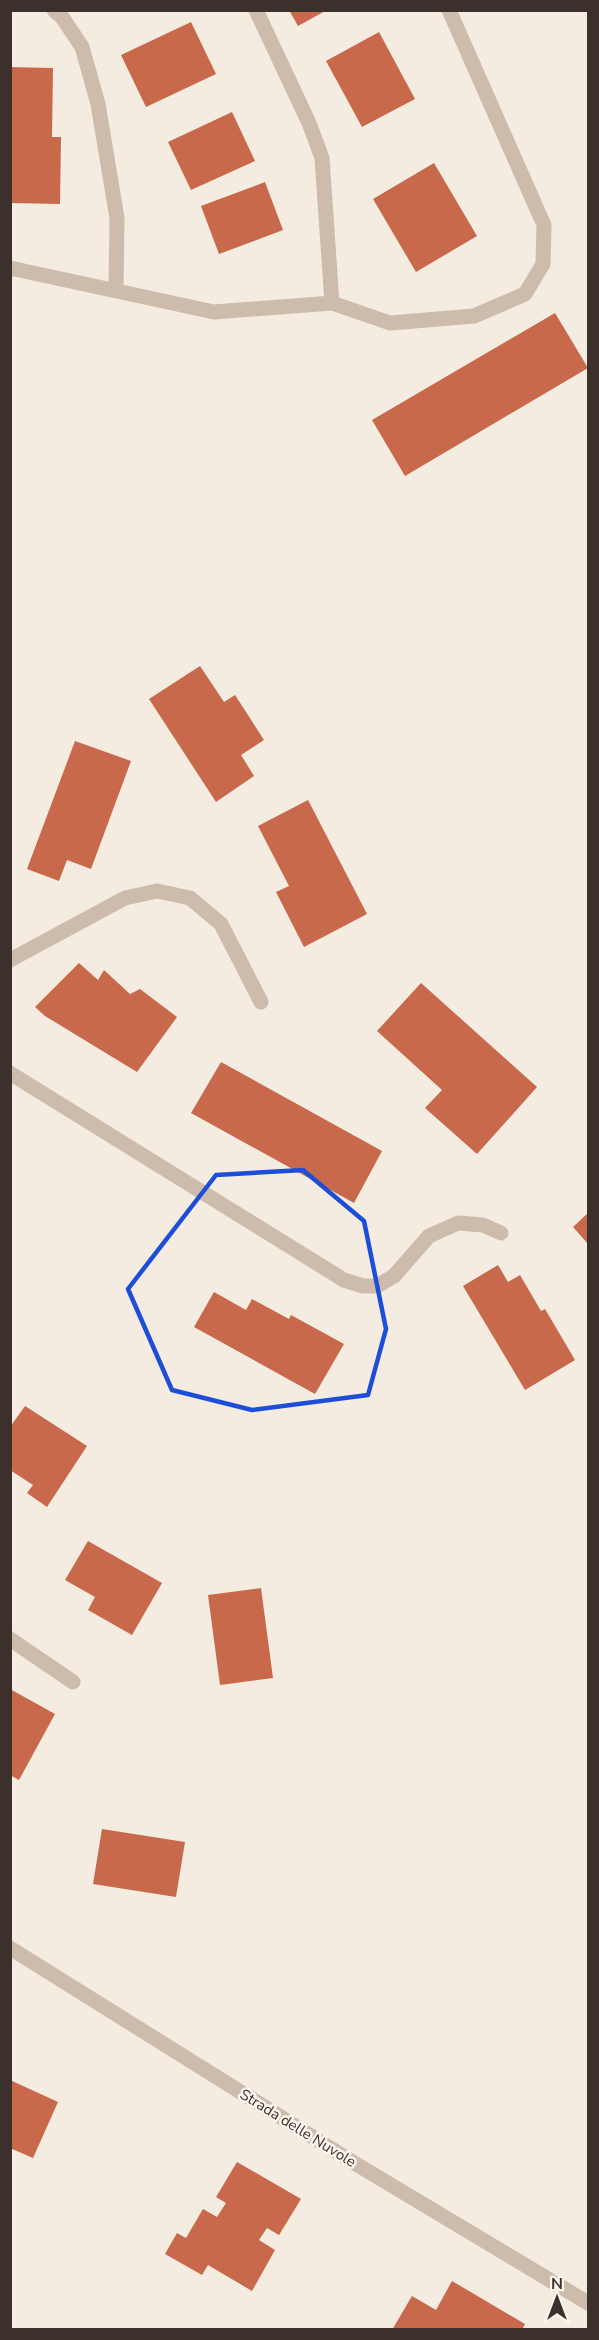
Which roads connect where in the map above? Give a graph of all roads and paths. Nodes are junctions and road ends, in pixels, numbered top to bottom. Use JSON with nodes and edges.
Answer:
{"nodes":[{"id":1,"x":54,"y":10,"type":"edge"},
{"id":2,"x":256,"y":10,"type":"edge"},
{"id":3,"x":449,"y":10,"type":"edge"},
{"id":4,"x":10,"y":268,"type":"edge"},
{"id":5,"x":116,"y":290,"type":"junction"},
{"id":6,"x":332,"y":303,"type":"junction"},
{"id":7,"x":10,"y":960,"type":"edge"},
{"id":8,"x":261,"y":1002,"type":"dead end"},
{"id":9,"x":10,"y":1074,"type":"edge"},
{"id":10,"x":501,"y":1233,"type":"dead end"},
{"id":11,"x":10,"y":1640,"type":"edge"},
{"id":12,"x":73,"y":1682,"type":"dead end"},
{"id":13,"x":10,"y":1948,"type":"edge"},
{"id":14,"x":588,"y":2302,"type":"edge"}],
"edges":[{"from":1,"to":5,"type":"street"},
{"from":2,"to":6,"type":"street"},
{"from":3,"to":6,"type":"street"},
{"from":4,"to":5,"type":"street"},
{"from":5,"to":6,"type":"street"},
{"from":7,"to":8,"type":"street"},
{"from":9,"to":10,"type":"street"},
{"from":11,"to":12,"type":"street"},
{"from":13,"to":14,"type":"street","name":"Strada delle Nuvole"}]}
